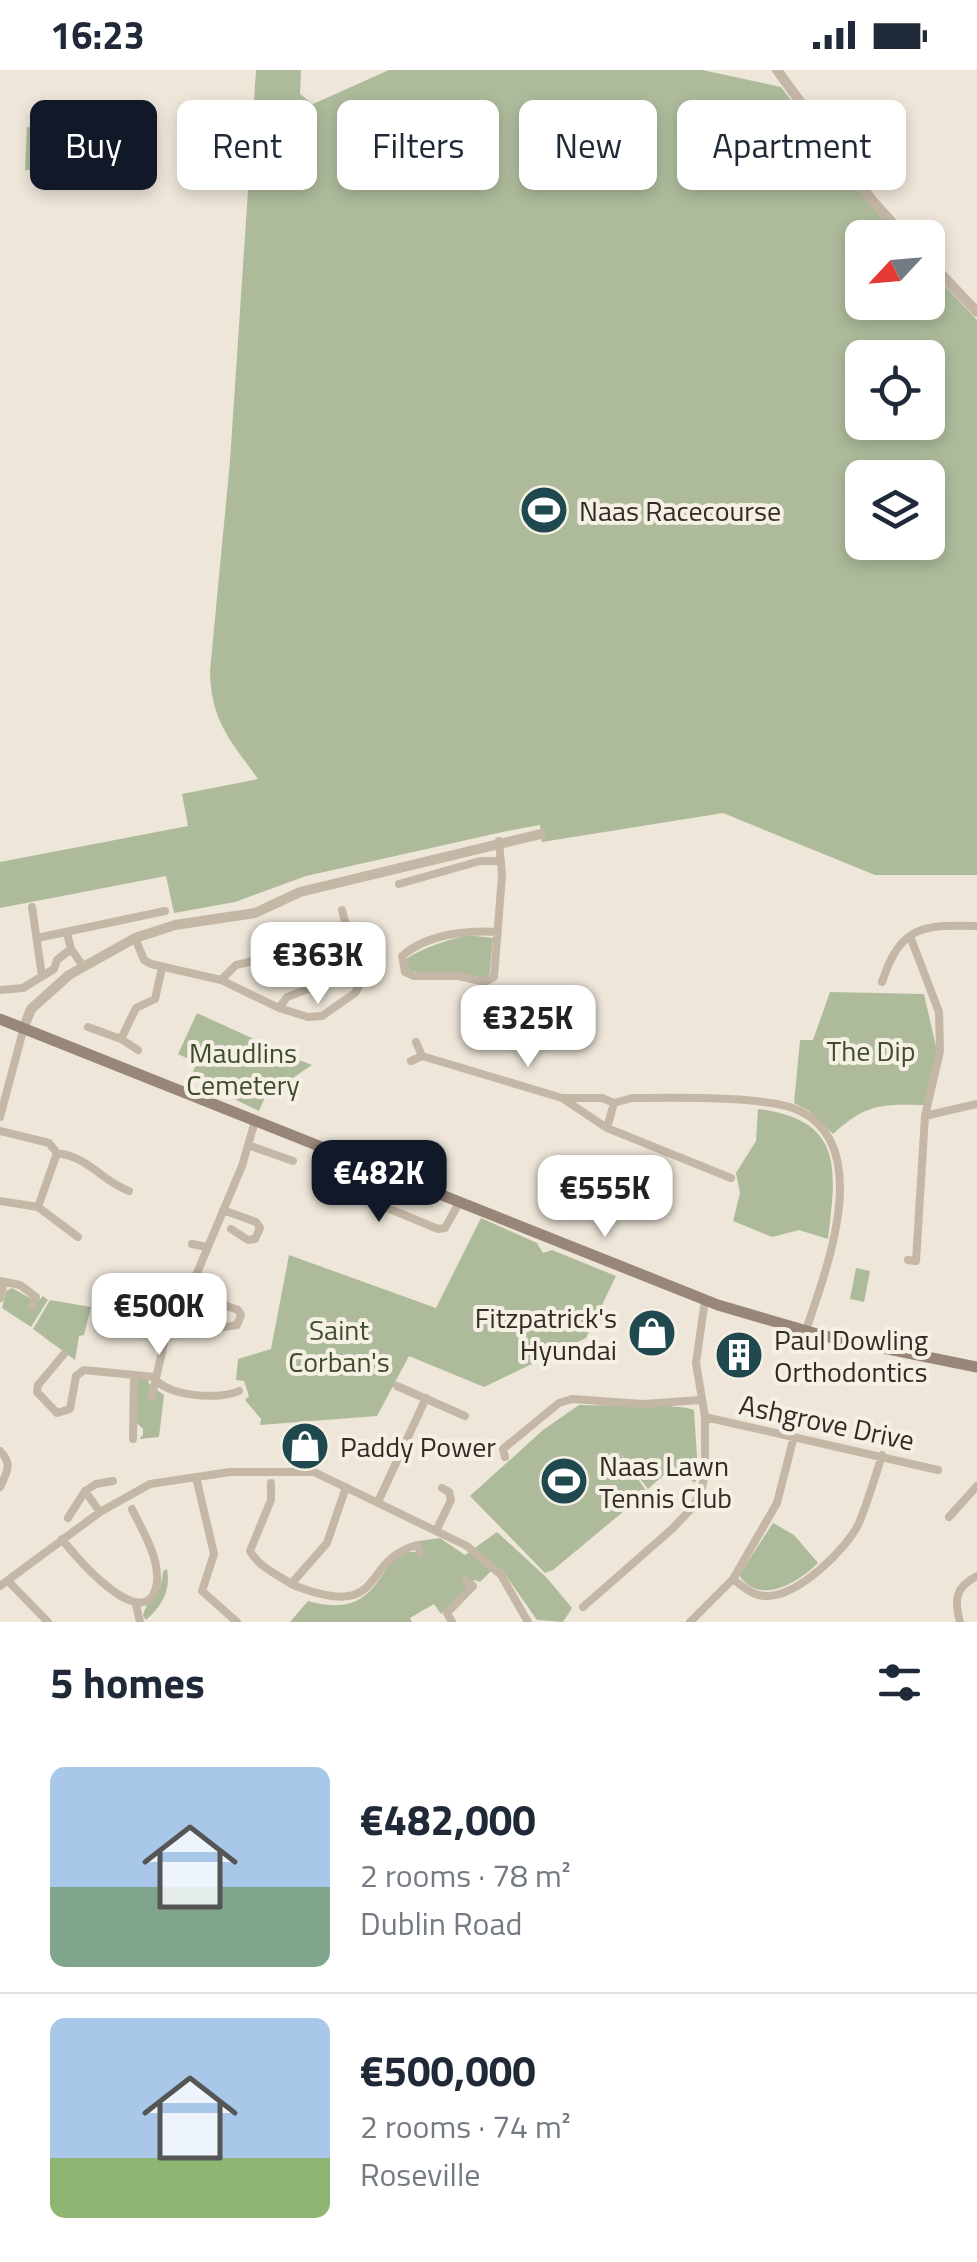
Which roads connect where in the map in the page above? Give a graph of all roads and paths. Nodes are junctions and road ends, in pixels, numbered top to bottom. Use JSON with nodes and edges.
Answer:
{"nodes":[{"id":1,"x":776,"y":70,"type":"edge"},
{"id":2,"x":890,"y":220,"type":"edge"},
{"id":3,"x":945,"y":278,"type":"edge"},
{"id":4,"x":977,"y":312,"type":"edge"},
{"id":5,"x":541,"y":834,"type":"dead end"},
{"id":6,"x":499,"y":842,"type":"junction"},
{"id":7,"x":500,"y":861,"type":"junction"},
{"id":8,"x":399,"y":884,"type":"dead end"},
{"id":9,"x":32,"y":908,"type":"dead end"},
{"id":10,"x":342,"y":910,"type":"dead end"},
{"id":11,"x":159,"y":911,"type":"dead end"},
{"id":12,"x":977,"y":926,"type":"edge"},
{"id":13,"x":347,"y":929,"type":"junction"},
{"id":14,"x":498,"y":932,"type":"junction"},
{"id":15,"x":67,"y":933,"type":"junction"},
{"id":16,"x":910,"y":936,"type":"junction"},
{"id":17,"x":38,"y":938,"type":"junction"},
{"id":18,"x":135,"y":938,"type":"junction"},
{"id":19,"x":71,"y":949,"type":"junction"},
{"id":20,"x":290,"y":949,"type":"dead end"},
{"id":21,"x":258,"y":960,"type":"dead end"},
{"id":22,"x":247,"y":962,"type":"junction"},
{"id":23,"x":83,"y":966,"type":"junction"},
{"id":24,"x":162,"y":968,"type":"junction"},
{"id":25,"x":251,"y":973,"type":"dead end"},
{"id":26,"x":42,"y":976,"type":"junction"},
{"id":27,"x":221,"y":980,"type":"junction"},
{"id":28,"x":332,"y":980,"type":"dead end"},
{"id":29,"x":882,"y":982,"type":"dead end"},
{"id":30,"x":0,"y":990,"type":"edge"},
{"id":31,"x":279,"y":1008,"type":"junction"},
{"id":32,"x":0,"y":1020,"type":"edge"},
{"id":33,"x":24,"y":1027,"type":"junction"},
{"id":34,"x":88,"y":1028,"type":"dead end"},
{"id":35,"x":121,"y":1039,"type":"junction"},
{"id":36,"x":416,"y":1042,"type":"dead end"},
{"id":37,"x":138,"y":1050,"type":"dead end"},
{"id":38,"x":422,"y":1056,"type":"junction"},
{"id":39,"x":411,"y":1061,"type":"dead end"},
{"id":40,"x":562,"y":1098,"type":"junction"},
{"id":41,"x":614,"y":1102,"type":"junction"},
{"id":42,"x":977,"y":1104,"type":"edge"},
{"id":43,"x":925,"y":1116,"type":"junction"},
{"id":44,"x":0,"y":1117,"type":"edge"},
{"id":45,"x":255,"y":1121,"type":"junction"},
{"id":46,"x":606,"y":1128,"type":"junction"},
{"id":47,"x":0,"y":1130,"type":"edge"},
{"id":48,"x":248,"y":1145,"type":"junction"},
{"id":49,"x":327,"y":1149,"type":"junction"},
{"id":50,"x":57,"y":1152,"type":"junction"},
{"id":51,"x":293,"y":1161,"type":"dead end"},
{"id":52,"x":730,"y":1178,"type":"dead end"},
{"id":53,"x":129,"y":1191,"type":"dead end"},
{"id":54,"x":0,"y":1201,"type":"edge"},
{"id":55,"x":460,"y":1203,"type":"junction"},
{"id":56,"x":38,"y":1208,"type":"junction"},
{"id":57,"x":223,"y":1210,"type":"junction"},
{"id":58,"x":231,"y":1229,"type":"dead end"},
{"id":59,"x":78,"y":1238,"type":"dead end"},
{"id":60,"x":192,"y":1244,"type":"dead end"},
{"id":61,"x":207,"y":1248,"type":"junction"},
{"id":62,"x":908,"y":1260,"type":"dead end"},
{"id":63,"x":2,"y":1281,"type":"edge"},
{"id":64,"x":189,"y":1292,"type":"junction"},
{"id":65,"x":0,"y":1298,"type":"edge"},
{"id":66,"x":704,"y":1300,"type":"junction"},
{"id":67,"x":32,"y":1306,"type":"dead end"},
{"id":68,"x":153,"y":1307,"type":"dead end"},
{"id":69,"x":180,"y":1308,"type":"junction"},
{"id":70,"x":193,"y":1308,"type":"dead end"},
{"id":71,"x":806,"y":1330,"type":"junction"},
{"id":72,"x":64,"y":1354,"type":"dead end"},
{"id":73,"x":977,"y":1367,"type":"edge"},
{"id":74,"x":134,"y":1374,"type":"junction"},
{"id":75,"x":154,"y":1377,"type":"junction"},
{"id":76,"x":398,"y":1386,"type":"dead end"},
{"id":77,"x":239,"y":1391,"type":"dead end"},
{"id":78,"x":152,"y":1396,"type":"dead end"},
{"id":79,"x":426,"y":1398,"type":"junction"},
{"id":80,"x":700,"y":1400,"type":"junction"},
{"id":81,"x":465,"y":1416,"type":"dead end"},
{"id":82,"x":705,"y":1417,"type":"junction"},
{"id":83,"x":794,"y":1436,"type":"junction"},
{"id":84,"x":133,"y":1439,"type":"dead end"},
{"id":85,"x":0,"y":1451,"type":"edge"},
{"id":86,"x":882,"y":1455,"type":"junction"},
{"id":87,"x":505,"y":1456,"type":"dead end"},
{"id":88,"x":938,"y":1470,"type":"dead end"},
{"id":89,"x":196,"y":1477,"type":"junction"},
{"id":90,"x":112,"y":1482,"type":"dead end"},
{"id":91,"x":271,"y":1483,"type":"dead end"},
{"id":92,"x":977,"y":1486,"type":"edge"},
{"id":93,"x":0,"y":1487,"type":"edge"},
{"id":94,"x":346,"y":1487,"type":"junction"},
{"id":95,"x":442,"y":1488,"type":"dead end"},
{"id":96,"x":86,"y":1491,"type":"junction"},
{"id":97,"x":378,"y":1502,"type":"junction"},
{"id":98,"x":132,"y":1508,"type":"dead end"},
{"id":99,"x":100,"y":1512,"type":"junction"},
{"id":100,"x":68,"y":1518,"type":"dead end"},
{"id":101,"x":949,"y":1518,"type":"dead end"},
{"id":102,"x":437,"y":1529,"type":"junction"},
{"id":103,"x":62,"y":1540,"type":"junction"},
{"id":104,"x":422,"y":1554,"type":"dead end"},
{"id":105,"x":977,"y":1576,"type":"edge"},
{"id":106,"x":733,"y":1579,"type":"junction"},
{"id":107,"x":466,"y":1580,"type":"dead end"},
{"id":108,"x":4,"y":1584,"type":"edge"},
{"id":109,"x":291,"y":1584,"type":"junction"},
{"id":110,"x":136,"y":1604,"type":"junction"},
{"id":111,"x":356,"y":1605,"type":"dead end"},
{"id":112,"x":582,"y":1607,"type":"dead end"},
{"id":113,"x":334,"y":1608,"type":"dead end"},
{"id":114,"x":48,"y":1622,"type":"edge"},
{"id":115,"x":140,"y":1622,"type":"edge"},
{"id":116,"x":237,"y":1622,"type":"edge"},
{"id":117,"x":452,"y":1622,"type":"edge"},
{"id":118,"x":528,"y":1622,"type":"edge"},
{"id":119,"x":690,"y":1622,"type":"edge"},
{"id":120,"x":960,"y":1622,"type":"edge"}],
"edges":[{"from":1,"to":2,"type":"street"},
{"from":3,"to":4,"type":"street"},
{"from":5,"to":6,"type":"street"},
{"from":6,"to":7,"type":"street"},
{"from":6,"to":18,"type":"street"},
{"from":7,"to":8,"type":"street"},
{"from":7,"to":14,"type":"street"},
{"from":9,"to":17,"type":"street"},
{"from":10,"to":13,"type":"street"},
{"from":11,"to":15,"type":"street"},
{"from":12,"to":16,"type":"street"},
{"from":13,"to":20,"type":"street"},
{"from":13,"to":31,"type":"street"},
{"from":14,"to":14,"type":"street"},
{"from":15,"to":17,"type":"street"},
{"from":15,"to":19,"type":"street"},
{"from":16,"to":29,"type":"street"},
{"from":16,"to":43,"type":"street"},
{"from":17,"to":26,"type":"street"},
{"from":18,"to":23,"type":"street"},
{"from":18,"to":24,"type":"street"},
{"from":19,"to":23,"type":"street"},
{"from":19,"to":26,"type":"street"},
{"from":21,"to":22,"type":"street"},
{"from":22,"to":25,"type":"street"},
{"from":22,"to":27,"type":"street"},
{"from":23,"to":33,"type":"street"},
{"from":24,"to":27,"type":"street"},
{"from":24,"to":35,"type":"street"},
{"from":26,"to":30,"type":"street"},
{"from":27,"to":31,"type":"street"},
{"from":28,"to":31,"type":"street"},
{"from":32,"to":33,"type":"main road"},
{"from":33,"to":44,"type":"street"},
{"from":33,"to":45,"type":"main road"},
{"from":34,"to":35,"type":"street"},
{"from":35,"to":37,"type":"street"},
{"from":36,"to":38,"type":"street"},
{"from":38,"to":39,"type":"street"},
{"from":38,"to":40,"type":"street"},
{"from":40,"to":41,"type":"street"},
{"from":40,"to":46,"type":"street"},
{"from":41,"to":46,"type":"street"},
{"from":41,"to":71,"type":"street"},
{"from":42,"to":43,"type":"street"},
{"from":43,"to":62,"type":"street"},
{"from":45,"to":48,"type":"street"},
{"from":45,"to":49,"type":"main road"},
{"from":46,"to":52,"type":"street"},
{"from":47,"to":50,"type":"street"},
{"from":48,"to":51,"type":"street"},
{"from":48,"to":57,"type":"street"},
{"from":49,"to":55,"type":"main road"},
{"from":49,"to":55,"type":"street"},
{"from":50,"to":53,"type":"street"},
{"from":50,"to":56,"type":"street"},
{"from":54,"to":56,"type":"street"},
{"from":55,"to":66,"type":"main road"},
{"from":56,"to":59,"type":"street"},
{"from":57,"to":58,"type":"street"},
{"from":57,"to":61,"type":"street"},
{"from":60,"to":61,"type":"street"},
{"from":61,"to":64,"type":"street"},
{"from":63,"to":65,"type":"street"},
{"from":63,"to":67,"type":"street"},
{"from":64,"to":69,"type":"street"},
{"from":64,"to":70,"type":"street"},
{"from":66,"to":71,"type":"main road"},
{"from":66,"to":80,"type":"street","name":"Ashgrove Drive"},
{"from":68,"to":69,"type":"street"},
{"from":69,"to":75,"type":"street"},
{"from":71,"to":73,"type":"main road"},
{"from":72,"to":74,"type":"street"},
{"from":74,"to":75,"type":"street"},
{"from":74,"to":84,"type":"street"},
{"from":75,"to":77,"type":"street"},
{"from":75,"to":78,"type":"street"},
{"from":76,"to":79,"type":"street"},
{"from":79,"to":81,"type":"street"},
{"from":79,"to":97,"type":"street"},
{"from":80,"to":82,"type":"street","name":"Ashgrove Drive"},
{"from":80,"to":87,"type":"street"},
{"from":82,"to":83,"type":"street","name":"Ashgrove Drive"},
{"from":82,"to":112,"type":"street"},
{"from":83,"to":86,"type":"street","name":"Ashgrove Drive"},
{"from":83,"to":106,"type":"street"},
{"from":85,"to":93,"type":"street"},
{"from":86,"to":88,"type":"street","name":"Ashgrove Drive"},
{"from":86,"to":106,"type":"street"},
{"from":89,"to":94,"type":"street"},
{"from":89,"to":99,"type":"street"},
{"from":89,"to":116,"type":"street"},
{"from":90,"to":96,"type":"street"},
{"from":91,"to":109,"type":"street"},
{"from":92,"to":101,"type":"street"},
{"from":94,"to":97,"type":"street"},
{"from":94,"to":109,"type":"street"},
{"from":95,"to":102,"type":"street"},
{"from":96,"to":99,"type":"street"},
{"from":96,"to":100,"type":"street"},
{"from":97,"to":102,"type":"street"},
{"from":98,"to":110,"type":"street"},
{"from":99,"to":103,"type":"street"},
{"from":102,"to":118,"type":"street"},
{"from":103,"to":108,"type":"street"},
{"from":103,"to":110,"type":"street"},
{"from":104,"to":111,"type":"street"},
{"from":105,"to":120,"type":"street"},
{"from":106,"to":119,"type":"street"},
{"from":107,"to":117,"type":"street"},
{"from":108,"to":114,"type":"street"},
{"from":109,"to":113,"type":"street"},
{"from":110,"to":115,"type":"street"}]}
